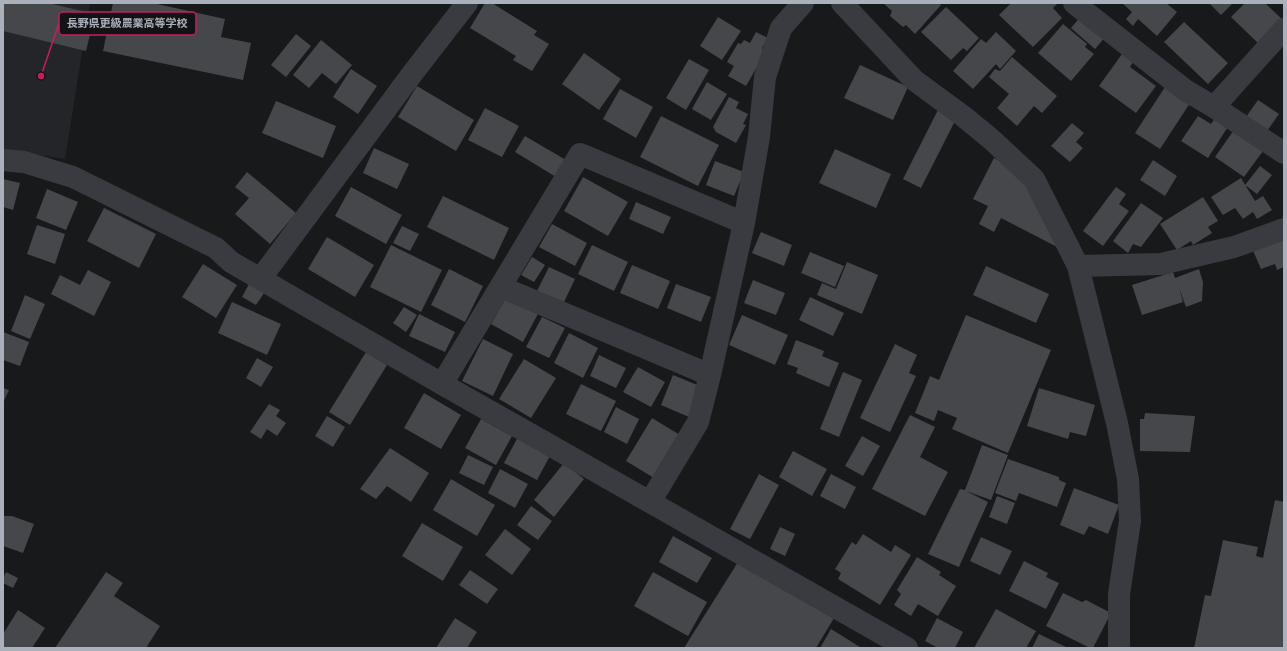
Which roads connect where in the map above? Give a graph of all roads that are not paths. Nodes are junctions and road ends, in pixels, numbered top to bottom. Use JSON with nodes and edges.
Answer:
{"nodes":[{"id":1,"x":467,"y":3,"type":"edge"},
{"id":2,"x":803,"y":3,"type":"edge"},
{"id":3,"x":842,"y":3,"type":"edge"},
{"id":4,"x":1074,"y":3,"type":"edge"},
{"id":5,"x":1284,"y":29,"type":"edge"},
{"id":6,"x":1214,"y":107,"type":"junction"},
{"id":7,"x":1284,"y":153,"type":"edge"},
{"id":8,"x":3,"y":160,"type":"edge"},
{"id":9,"x":744,"y":223,"type":"junction"},
{"id":10,"x":1284,"y":229,"type":"edge"},
{"id":11,"x":1078,"y":266,"type":"junction"},
{"id":12,"x":261,"y":278,"type":"junction"},
{"id":13,"x":501,"y":287,"type":"junction"},
{"id":14,"x":710,"y":376,"type":"junction"},
{"id":15,"x":442,"y":384,"type":"junction"},
{"id":16,"x":650,"y":502,"type":"junction"},
{"id":17,"x":908,"y":648,"type":"edge"},
{"id":18,"x":1119,"y":648,"type":"edge"}],
"edges":[{"from":1,"to":12,"type":"street"},
{"from":2,"to":9,"type":"street"},
{"from":3,"to":11,"type":"street"},
{"from":4,"to":6,"type":"street"},
{"from":5,"to":6,"type":"street"},
{"from":6,"to":7,"type":"street"},
{"from":8,"to":12,"type":"street"},
{"from":9,"to":13,"type":"street"},
{"from":9,"to":14,"type":"street"},
{"from":10,"to":11,"type":"street"},
{"from":11,"to":18,"type":"street"},
{"from":12,"to":15,"type":"street"},
{"from":13,"to":14,"type":"street"},
{"from":13,"to":15,"type":"street"},
{"from":14,"to":16,"type":"street"},
{"from":15,"to":16,"type":"street"},
{"from":16,"to":17,"type":"street"}]}
